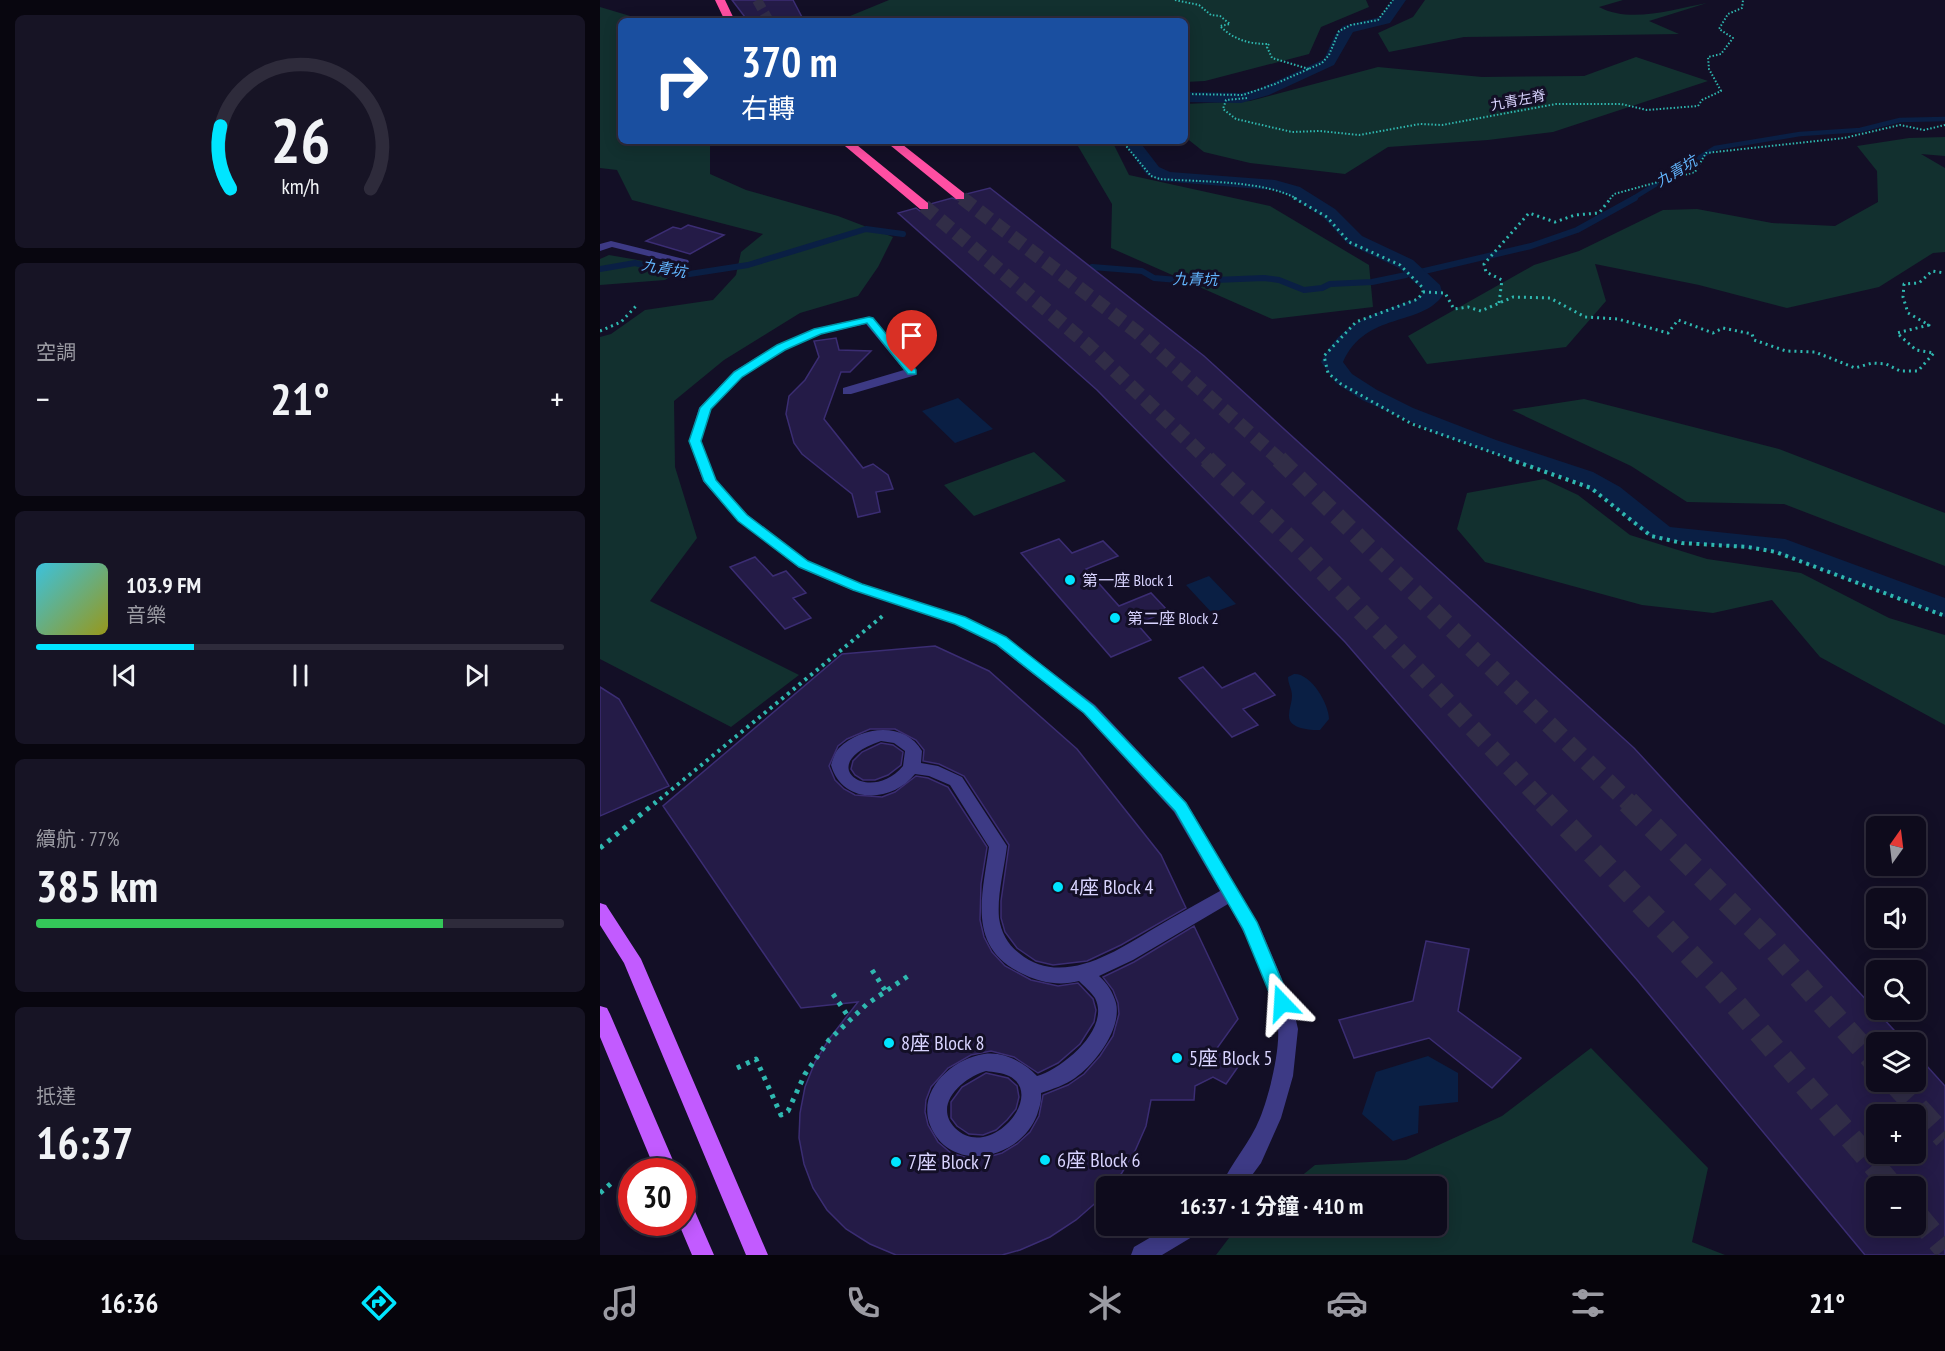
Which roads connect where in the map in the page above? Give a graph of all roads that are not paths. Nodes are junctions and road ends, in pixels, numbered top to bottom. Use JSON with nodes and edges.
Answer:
{"nodes":[{"id":1,"x":720,"y":0,"type":"edge"},
{"id":2,"x":729,"y":18,"type":"edge"},
{"id":3,"x":848,"y":144,"type":"edge"},
{"id":4,"x":895,"y":144,"type":"edge"},
{"id":5,"x":960,"y":196,"type":"tunnel mouth"},
{"id":6,"x":924,"y":206,"type":"tunnel mouth"},
{"id":7,"x":600,"y":248,"type":"edge"},
{"id":8,"x":684,"y":262,"type":"dead end"},
{"id":9,"x":847,"y":390,"type":"dead end"},
{"id":10,"x":912,"y":768,"type":"dead end"},
{"id":11,"x":1231,"y":893,"type":"junction"},
{"id":12,"x":600,"y":910,"type":"edge"},
{"id":13,"x":1083,"y":973,"type":"junction"},
{"id":14,"x":600,"y":1014,"type":"edge"},
{"id":15,"x":1030,"y":1087,"type":"junction"},
{"id":16,"x":661,"y":1158,"type":"edge"},
{"id":17,"x":1239,"y":1176,"type":"edge"},
{"id":18,"x":695,"y":1236,"type":"edge"},
{"id":19,"x":1173,"y":1236,"type":"edge"},
{"id":20,"x":703,"y":1255,"type":"edge"},
{"id":21,"x":757,"y":1255,"type":"edge"},
{"id":22,"x":1142,"y":1255,"type":"edge"}],
"edges":[{"from":1,"to":2,"type":"highway"},
{"from":3,"to":6,"type":"highway"},
{"from":4,"to":5,"type":"highway"},
{"from":7,"to":8,"type":"street"},
{"from":9,"to":11,"type":"street"},
{"from":10,"to":13,"type":"street"},
{"from":11,"to":13,"type":"street"},
{"from":11,"to":17,"type":"street"},
{"from":12,"to":21,"type":"main road"},
{"from":13,"to":15,"type":"street"},
{"from":14,"to":16,"type":"main road"},
{"from":15,"to":15,"type":"street"},
{"from":18,"to":20,"type":"main road"},
{"from":19,"to":22,"type":"street"}]}
